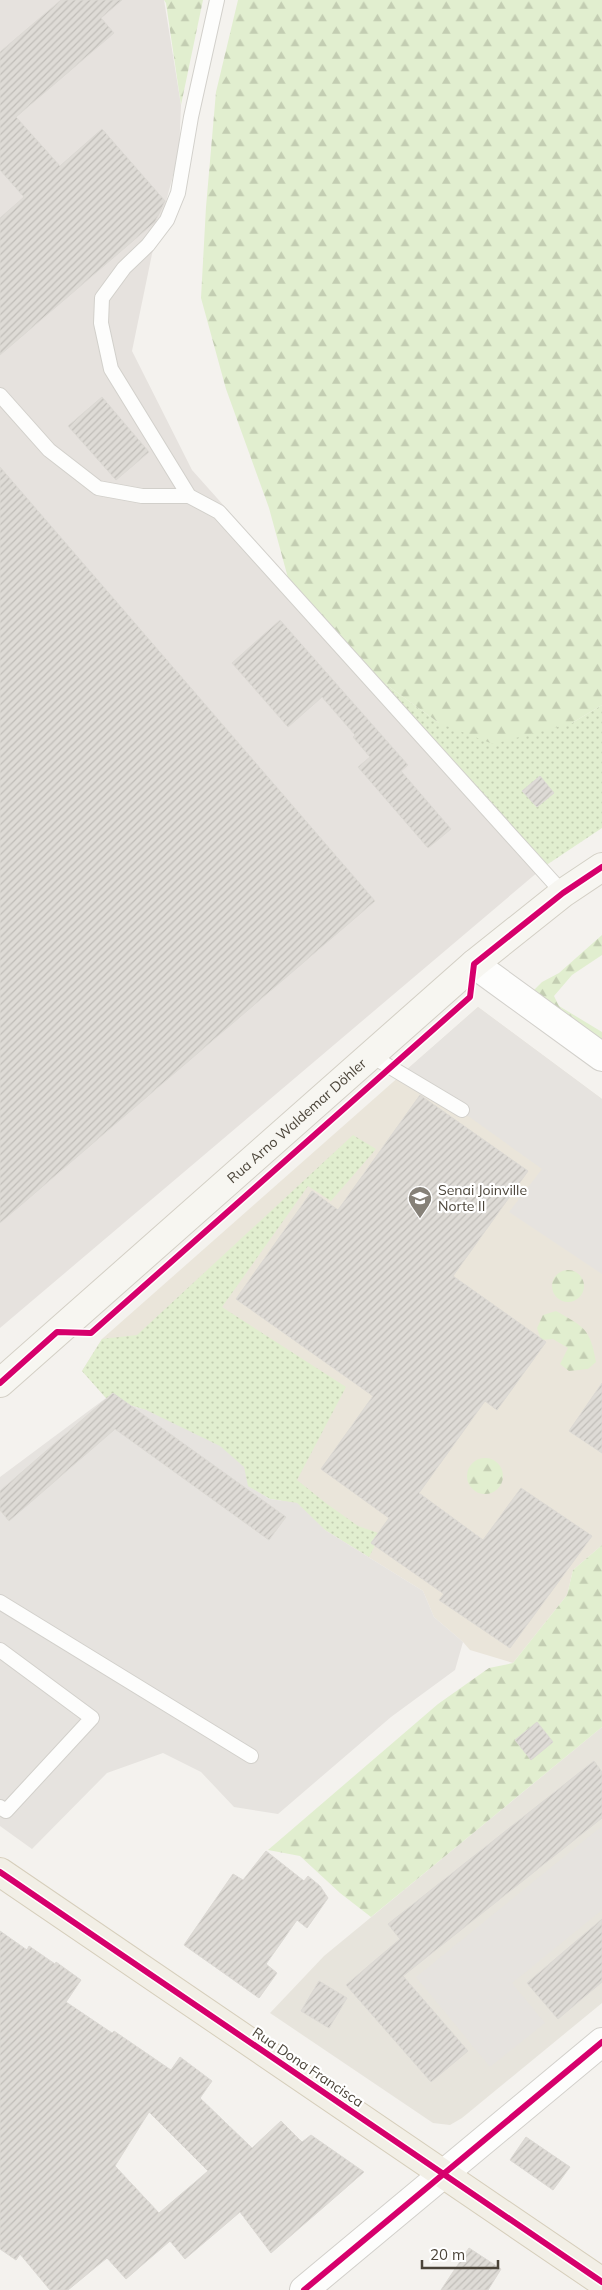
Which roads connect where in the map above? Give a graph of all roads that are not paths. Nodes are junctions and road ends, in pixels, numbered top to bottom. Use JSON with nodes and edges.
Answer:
{"nodes":[{"id":1,"x":217,"y":0,"type":"edge"},
{"id":2,"x":0,"y":395,"type":"edge"},
{"id":3,"x":189,"y":496,"type":"junction"},
{"id":4,"x":602,"y":867,"type":"edge"},
{"id":5,"x":562,"y":893,"type":"junction"},
{"id":6,"x":474,"y":964,"type":"junction"},
{"id":7,"x":370,"y":1055,"type":"junction"},
{"id":8,"x":602,"y":1057,"type":"edge"},
{"id":9,"x":462,"y":1110,"type":"dead end"},
{"id":10,"x":0,"y":1383,"type":"edge"},
{"id":11,"x":0,"y":1602,"type":"edge"},
{"id":12,"x":0,"y":1650,"type":"edge"},
{"id":13,"x":251,"y":1756,"type":"dead end"},
{"id":14,"x":0,"y":1807,"type":"edge"},
{"id":15,"x":0,"y":1872,"type":"edge"},
{"id":16,"x":602,"y":2042,"type":"edge"},
{"id":17,"x":443,"y":2174,"type":"junction"},
{"id":18,"x":602,"y":2282,"type":"edge"},
{"id":19,"x":304,"y":2290,"type":"edge"}],
"edges":[{"from":1,"to":3,"type":"lane"},
{"from":2,"to":3,"type":"lane"},
{"from":3,"to":5,"type":"lane"},
{"from":4,"to":5,"type":"main road","name":"Rua Arno Waldemar Döhler"},
{"from":5,"to":6,"type":"main road","name":"Rua Arno Waldemar Döhler"},
{"from":6,"to":7,"type":"main road","name":"Rua Arno Waldemar Döhler"},
{"from":6,"to":8,"type":"street"},
{"from":7,"to":9,"type":"lane"},
{"from":7,"to":10,"type":"main road","name":"Rua Arno Waldemar Döhler"},
{"from":11,"to":13,"type":"lane"},
{"from":12,"to":14,"type":"lane"},
{"from":15,"to":17,"type":"main road","name":"Rua Dona Francisca"},
{"from":16,"to":17,"type":"street"},
{"from":17,"to":18,"type":"main road","name":"Rua Dona Francisca"},
{"from":17,"to":19,"type":"street"}]}
